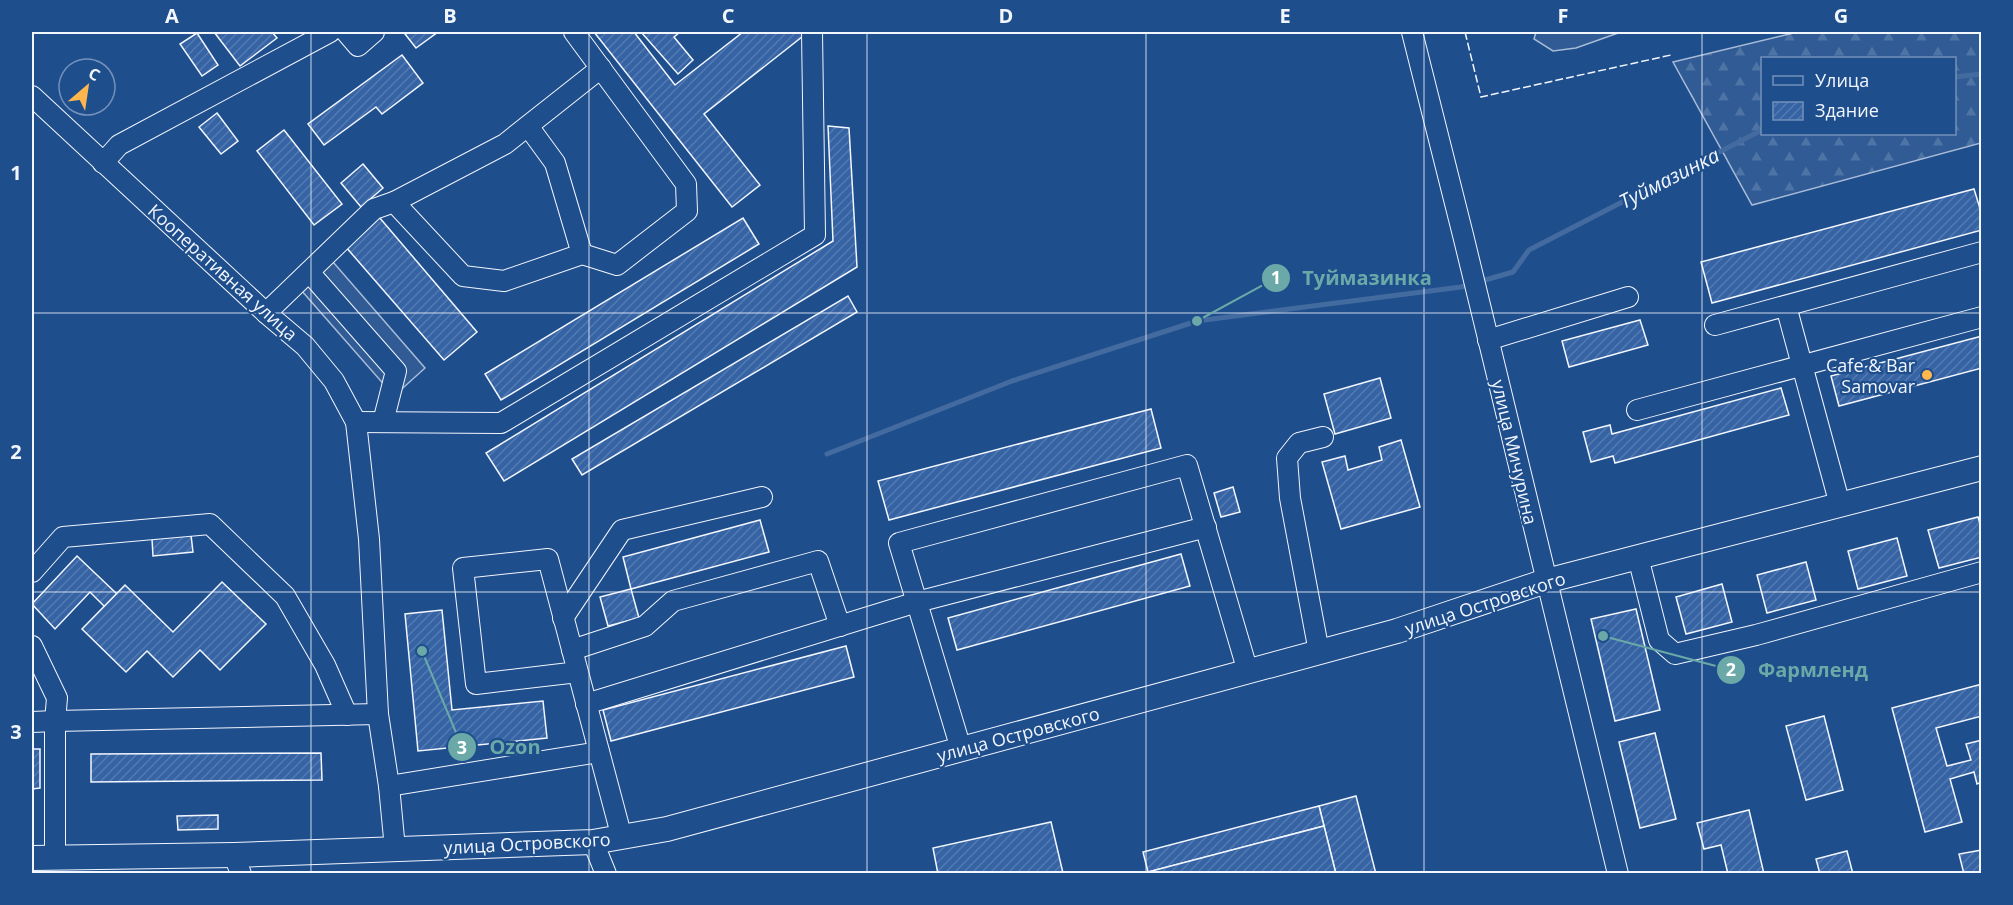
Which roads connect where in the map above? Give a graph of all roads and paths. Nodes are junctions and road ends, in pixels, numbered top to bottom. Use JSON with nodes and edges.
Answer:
{"nodes":[{"id":1,"x":330,"y":32,"type":"edge"},
{"id":2,"x":346,"y":32,"type":"edge"},
{"id":3,"x":374,"y":32,"type":"edge"},
{"id":4,"x":574,"y":32,"type":"edge"},
{"id":5,"x":812,"y":32,"type":"edge"},
{"id":6,"x":1412,"y":32,"type":"edge"},
{"id":7,"x":601,"y":68,"type":"junction"},
{"id":8,"x":32,"y":96,"type":"edge"},
{"id":9,"x":528,"y":126,"type":"junction"},
{"id":10,"x":103,"y":163,"type":"junction"},
{"id":11,"x":394,"y":202,"type":"junction"},
{"id":12,"x":1982,"y":252,"type":"edge"},
{"id":13,"x":582,"y":254,"type":"junction"},
{"id":14,"x":309,"y":272,"type":"junction"},
{"id":15,"x":1628,"y":297,"type":"dead end"},
{"id":16,"x":1786,"y":306,"type":"junction"},
{"id":17,"x":266,"y":313,"type":"junction"},
{"id":18,"x":1982,"y":317,"type":"edge"},
{"id":19,"x":1715,"y":325,"type":"dead end"},
{"id":20,"x":1488,"y":340,"type":"junction"},
{"id":21,"x":1802,"y":365,"type":"junction"},
{"id":22,"x":1637,"y":410,"type":"dead end"},
{"id":23,"x":356,"y":422,"type":"junction"},
{"id":24,"x":383,"y":422,"type":"junction"},
{"id":25,"x":1323,"y":437,"type":"dead end"},
{"id":26,"x":1982,"y":468,"type":"edge"},
{"id":27,"x":762,"y":497,"type":"dead end"},
{"id":28,"x":1840,"y":504,"type":"junction"},
{"id":29,"x":1206,"y":527,"type":"junction"},
{"id":30,"x":1638,"y":557,"type":"junction"},
{"id":31,"x":32,"y":572,"type":"edge"},
{"id":32,"x":1982,"y":572,"type":"edge"},
{"id":33,"x":1546,"y":581,"type":"junction"},
{"id":34,"x":917,"y":602,"type":"junction"},
{"id":35,"x":563,"y":618,"type":"junction"},
{"id":36,"x":840,"y":626,"type":"junction"},
{"id":37,"x":32,"y":646,"type":"edge"},
{"id":38,"x":572,"y":650,"type":"junction"},
{"id":39,"x":1319,"y":652,"type":"junction"},
{"id":40,"x":578,"y":672,"type":"junction"},
{"id":41,"x":1248,"y":672,"type":"junction"},
{"id":42,"x":586,"y":704,"type":"junction"},
{"id":43,"x":378,"y":714,"type":"junction"},
{"id":44,"x":347,"y":715,"type":"junction"},
{"id":45,"x":55,"y":721,"type":"junction"},
{"id":46,"x":32,"y":722,"type":"edge"},
{"id":47,"x":961,"y":749,"type":"junction"},
{"id":48,"x":599,"y":752,"type":"junction"},
{"id":49,"x":389,"y":786,"type":"junction"},
{"id":50,"x":622,"y":838,"type":"junction"},
{"id":51,"x":593,"y":842,"type":"junction"},
{"id":52,"x":395,"y":849,"type":"junction"},
{"id":53,"x":43,"y":857,"type":"edge"},
{"id":54,"x":238,"y":864,"type":"edge"},
{"id":55,"x":606,"y":873,"type":"edge"},
{"id":56,"x":1618,"y":873,"type":"edge"}],
"edges":[{"from":1,"to":10,"type":"street"},
{"from":2,"to":3,"type":"street"},
{"from":4,"to":7,"type":"street"},
{"from":5,"to":24,"type":"street"},
{"from":6,"to":20,"type":"street","name":"улица Мичурина"},
{"from":7,"to":9,"type":"street"},
{"from":7,"to":13,"type":"street"},
{"from":8,"to":10,"type":"street","name":"Кооперативная улица"},
{"from":9,"to":11,"type":"street"},
{"from":9,"to":13,"type":"street"},
{"from":10,"to":17,"type":"street","name":"Кооперативная улица"},
{"from":11,"to":13,"type":"street"},
{"from":11,"to":14,"type":"street"},
{"from":12,"to":16,"type":"street"},
{"from":14,"to":17,"type":"street"},
{"from":14,"to":24,"type":"street"},
{"from":15,"to":20,"type":"street"},
{"from":16,"to":19,"type":"street"},
{"from":16,"to":21,"type":"street"},
{"from":17,"to":23,"type":"street","name":"Кооперативная улица"},
{"from":18,"to":21,"type":"street"},
{"from":20,"to":33,"type":"street","name":"улица Мичурина"},
{"from":21,"to":22,"type":"street"},
{"from":21,"to":28,"type":"street"},
{"from":23,"to":24,"type":"street"},
{"from":23,"to":43,"type":"street","name":"Кооперативная улица"},
{"from":25,"to":39,"type":"street"},
{"from":26,"to":28,"type":"main road","name":"улица Островского"},
{"from":27,"to":35,"type":"street"},
{"from":28,"to":30,"type":"main road","name":"улица Островского"},
{"from":29,"to":34,"type":"street"},
{"from":29,"to":34,"type":"street"},
{"from":29,"to":41,"type":"street"},
{"from":30,"to":32,"type":"street"},
{"from":30,"to":33,"type":"main road","name":"улица Островского"},
{"from":31,"to":44,"type":"street"},
{"from":33,"to":39,"type":"main road","name":"улица Островского"},
{"from":33,"to":56,"type":"street","name":"улица Мичурина"},
{"from":34,"to":36,"type":"street"},
{"from":34,"to":47,"type":"street"},
{"from":35,"to":38,"type":"street"},
{"from":35,"to":40,"type":"street"},
{"from":36,"to":38,"type":"street"},
{"from":36,"to":42,"type":"street"},
{"from":37,"to":45,"type":"street"},
{"from":38,"to":40,"type":"street"},
{"from":39,"to":41,"type":"main road","name":"улица Островского"},
{"from":40,"to":42,"type":"street"},
{"from":41,"to":47,"type":"main road","name":"улица Островского"},
{"from":42,"to":48,"type":"street"},
{"from":43,"to":44,"type":"street"},
{"from":43,"to":49,"type":"street","name":"Кооперативная улица"},
{"from":44,"to":45,"type":"street"},
{"from":45,"to":46,"type":"street"},
{"from":45,"to":53,"type":"street"},
{"from":47,"to":50,"type":"main road","name":"улица Островского"},
{"from":48,"to":49,"type":"street"},
{"from":48,"to":50,"type":"street"},
{"from":49,"to":52,"type":"street","name":"Кооперативная улица"},
{"from":50,"to":51,"type":"main road","name":"улица Островского"},
{"from":51,"to":52,"type":"main road","name":"улица Островского"},
{"from":51,"to":55,"type":"street"},
{"from":52,"to":54,"type":"main road","name":"улица Островского"},
{"from":53,"to":54,"type":"main road","name":"улица Островского"}]}
